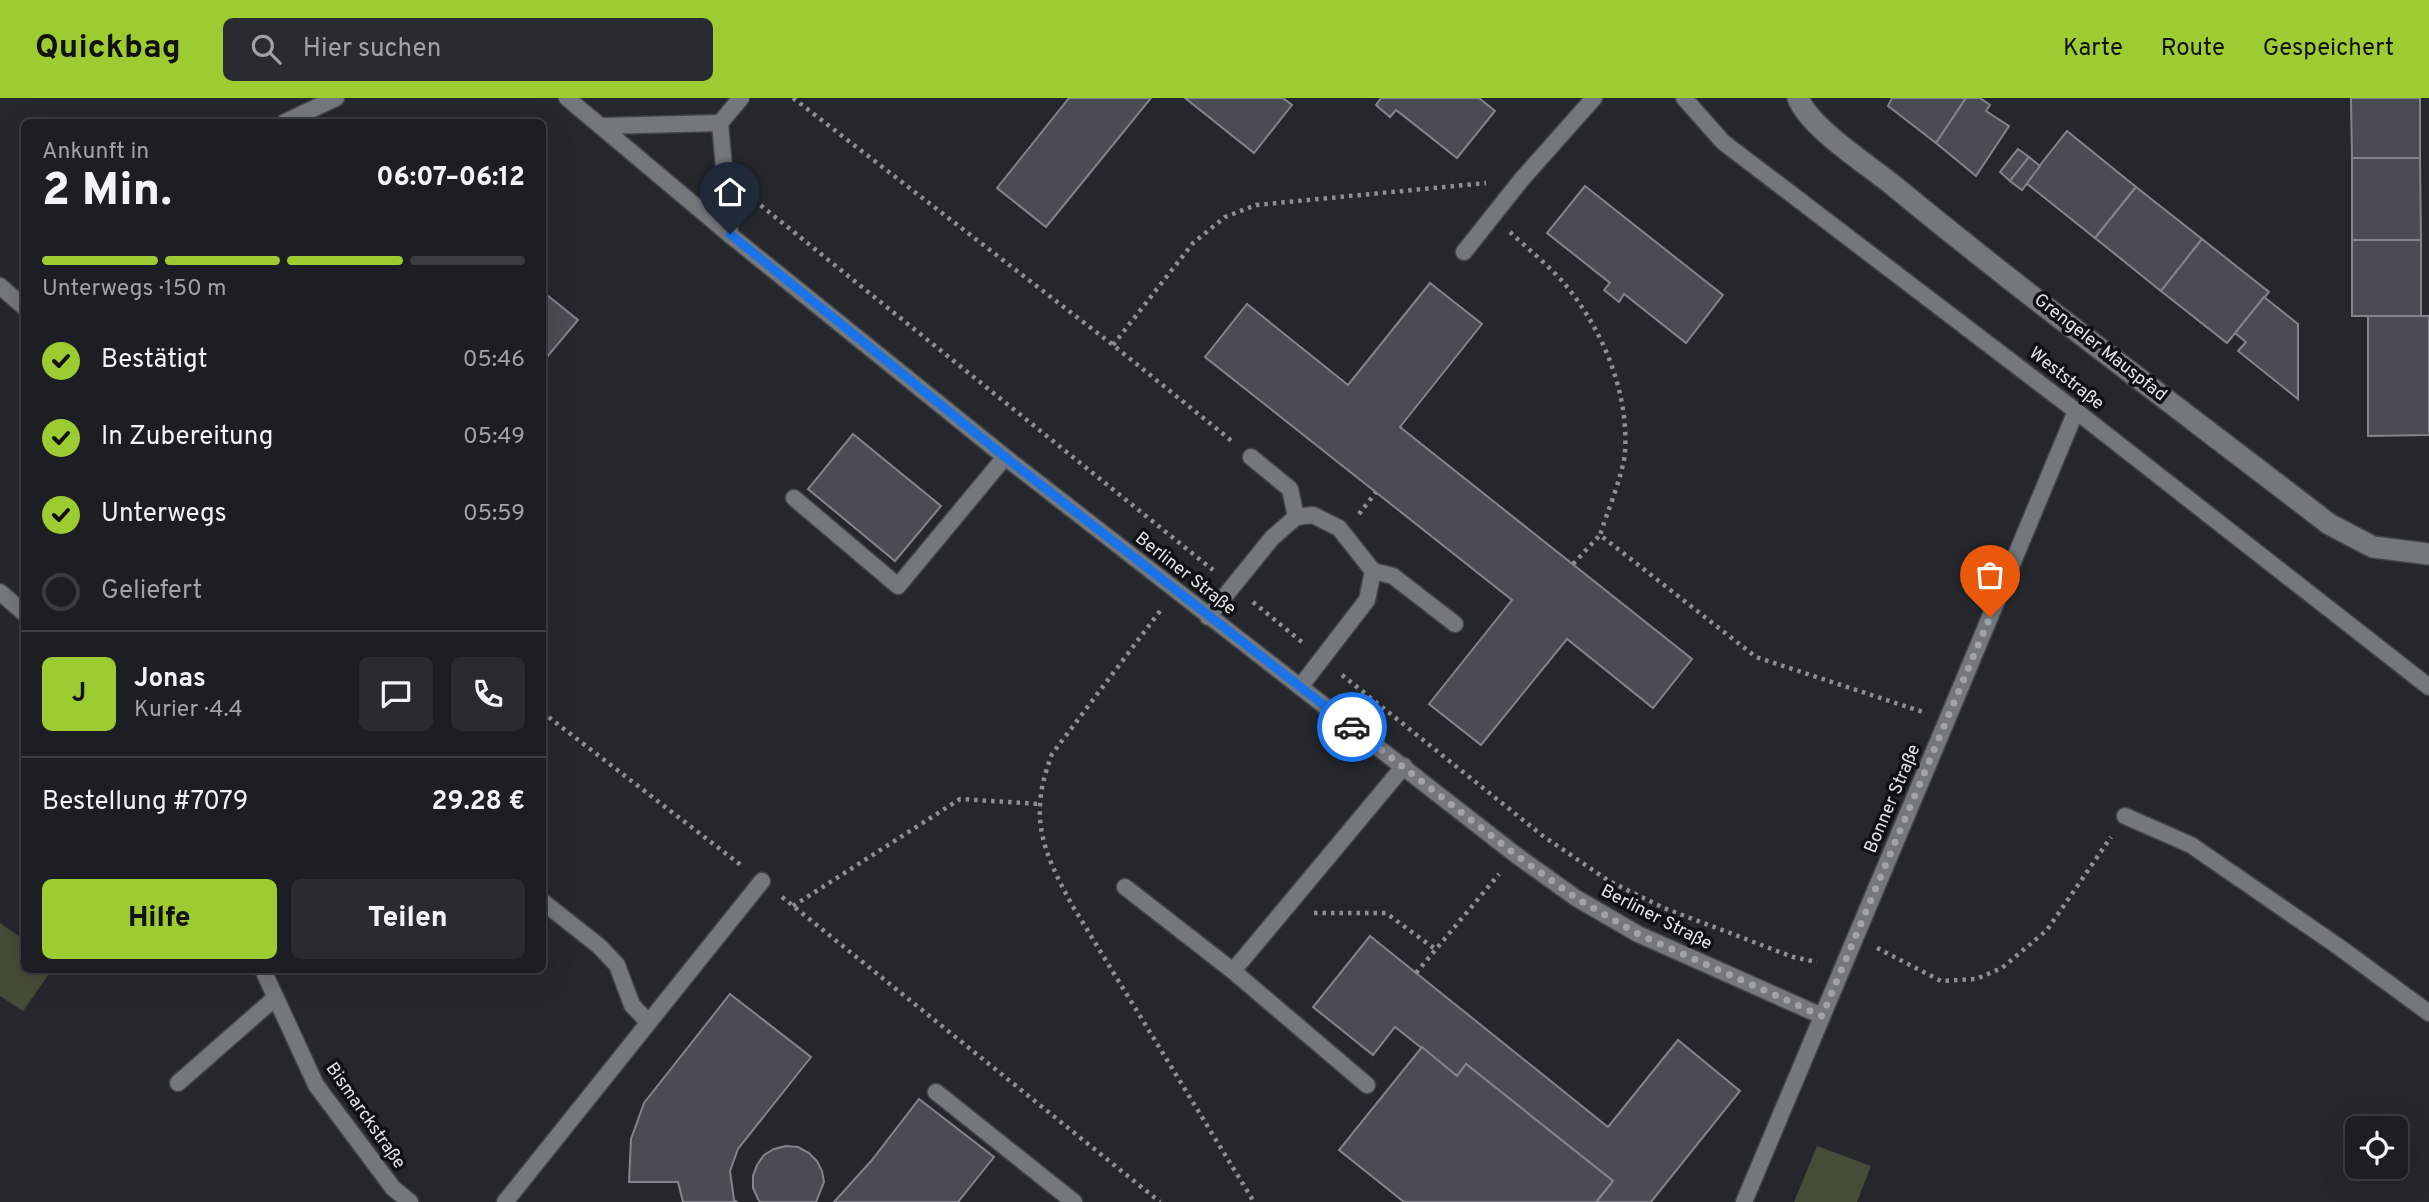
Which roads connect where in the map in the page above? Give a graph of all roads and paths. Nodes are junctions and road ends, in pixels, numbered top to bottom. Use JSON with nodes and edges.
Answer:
{"nodes":[{"id":1,"x":336,"y":98,"type":"edge"},
{"id":2,"x":567,"y":98,"type":"edge"},
{"id":3,"x":741,"y":98,"type":"edge"},
{"id":4,"x":793,"y":98,"type":"edge"},
{"id":5,"x":1594,"y":98,"type":"edge"},
{"id":6,"x":1684,"y":98,"type":"edge"},
{"id":7,"x":1798,"y":98,"type":"edge"},
{"id":8,"x":291,"y":119,"type":"edge"},
{"id":9,"x":720,"y":123,"type":"junction"},
{"id":10,"x":601,"y":126,"type":"junction"},
{"id":11,"x":1522,"y":179,"type":"junction"},
{"id":12,"x":1493,"y":216,"type":"junction"},
{"id":13,"x":730,"y":234,"type":"junction"},
{"id":14,"x":1464,"y":252,"type":"dead end"},
{"id":15,"x":0,"y":286,"type":"edge"},
{"id":16,"x":21,"y":304,"type":"edge"},
{"id":17,"x":1113,"y":345,"type":"junction"},
{"id":18,"x":2076,"y":411,"type":"junction"},
{"id":19,"x":1005,"y":457,"type":"junction"},
{"id":20,"x":1251,"y":457,"type":"joint"},
{"id":21,"x":794,"y":498,"type":"dead end"},
{"id":22,"x":1296,"y":517,"type":"junction"},
{"id":23,"x":1600,"y":535,"type":"junction"},
{"id":24,"x":2429,"y":554,"type":"edge"},
{"id":25,"x":1573,"y":564,"type":"dead end"},
{"id":26,"x":1373,"y":571,"type":"junction"},
{"id":27,"x":0,"y":592,"type":"edge"},
{"id":28,"x":21,"y":610,"type":"edge"},
{"id":29,"x":1208,"y":617,"type":"junction"},
{"id":30,"x":1455,"y":624,"type":"dead end"},
{"id":31,"x":1300,"y":687,"type":"junction"},
{"id":32,"x":2429,"y":687,"type":"edge"},
{"id":33,"x":546,"y":715,"type":"edge"},
{"id":34,"x":1948,"y":720,"type":"junction"},
{"id":35,"x":1404,"y":766,"type":"junction"},
{"id":36,"x":1039,"y":804,"type":"dead end"},
{"id":37,"x":2125,"y":816,"type":"joint"},
{"id":38,"x":1516,"y":855,"type":"junction"},
{"id":39,"x":762,"y":881,"type":"junction"},
{"id":40,"x":1125,"y":887,"type":"dead end"},
{"id":41,"x":546,"y":904,"type":"edge"},
{"id":42,"x":793,"y":906,"type":"junction"},
{"id":43,"x":1281,"y":913,"type":"junction"},
{"id":44,"x":1434,"y":948,"type":"junction"},
{"id":45,"x":1878,"y":948,"type":"dead end"},
{"id":46,"x":1233,"y":971,"type":"junction"},
{"id":47,"x":263,"y":973,"type":"edge"},
{"id":48,"x":1416,"y":973,"type":"dead end"},
{"id":49,"x":275,"y":998,"type":"junction"},
{"id":50,"x":2429,"y":1013,"type":"edge"},
{"id":51,"x":1822,"y":1016,"type":"junction"},
{"id":52,"x":647,"y":1021,"type":"junction"},
{"id":53,"x":178,"y":1083,"type":"dead end"},
{"id":54,"x":1367,"y":1085,"type":"dead end"},
{"id":55,"x":936,"y":1092,"type":"dead end"},
{"id":56,"x":410,"y":1202,"type":"edge"},
{"id":57,"x":505,"y":1202,"type":"edge"},
{"id":58,"x":1074,"y":1202,"type":"edge"},
{"id":59,"x":1160,"y":1202,"type":"edge"},
{"id":60,"x":1744,"y":1202,"type":"edge"}],
"edges":[{"from":1,"to":8,"type":"lane"},
{"from":2,"to":10,"type":"lane","name":"Berliner Straße"},
{"from":3,"to":9,"type":"lane"},
{"from":4,"to":17,"type":"path"},
{"from":5,"to":11,"type":"lane"},
{"from":6,"to":18,"type":"lane","name":"Weststraße"},
{"from":7,"to":24,"type":"street","name":"Grengeler Mauspfad"},
{"from":9,"to":10,"type":"lane"},
{"from":9,"to":13,"type":"lane"},
{"from":10,"to":13,"type":"lane","name":"Berliner Straße"},
{"from":11,"to":12,"type":"lane"},
{"from":11,"to":17,"type":"path"},
{"from":12,"to":14,"type":"lane"},
{"from":12,"to":23,"type":"path"},
{"from":13,"to":19,"type":"lane","name":"Berliner Straße"},
{"from":15,"to":16,"type":"lane"},
{"from":17,"to":20,"type":"path"},
{"from":18,"to":32,"type":"lane","name":"Weststraße"},
{"from":18,"to":34,"type":"lane","name":"Bonner Straße"},
{"from":19,"to":21,"type":"lane"},
{"from":19,"to":29,"type":"lane","name":"Berliner Straße"},
{"from":20,"to":22,"type":"lane"},
{"from":22,"to":26,"type":"lane"},
{"from":22,"to":29,"type":"lane"},
{"from":23,"to":25,"type":"path"},
{"from":23,"to":34,"type":"path"},
{"from":26,"to":30,"type":"lane"},
{"from":26,"to":31,"type":"lane"},
{"from":27,"to":28,"type":"lane"},
{"from":29,"to":31,"type":"lane","name":"Berliner Straße"},
{"from":31,"to":35,"type":"lane","name":"Berliner Straße"},
{"from":33,"to":39,"type":"path"},
{"from":34,"to":51,"type":"lane","name":"Bonner Straße"},
{"from":35,"to":38,"type":"lane","name":"Berliner Straße"},
{"from":35,"to":43,"type":"lane"},
{"from":36,"to":42,"type":"path"},
{"from":37,"to":45,"type":"path"},
{"from":37,"to":50,"type":"lane"},
{"from":38,"to":44,"type":"path"},
{"from":38,"to":51,"type":"lane","name":"Berliner Straße"},
{"from":39,"to":42,"type":"path"},
{"from":39,"to":52,"type":"lane"},
{"from":40,"to":46,"type":"lane"},
{"from":41,"to":52,"type":"lane"},
{"from":42,"to":59,"type":"path"},
{"from":43,"to":44,"type":"path"},
{"from":43,"to":46,"type":"lane"},
{"from":44,"to":48,"type":"path"},
{"from":46,"to":54,"type":"lane"},
{"from":47,"to":49,"type":"lane","name":"Bismarckstraße"},
{"from":49,"to":53,"type":"lane"},
{"from":49,"to":56,"type":"lane","name":"Bismarckstraße"},
{"from":51,"to":60,"type":"lane","name":"Bonner Straße"},
{"from":52,"to":57,"type":"lane"},
{"from":55,"to":58,"type":"lane"}]}
